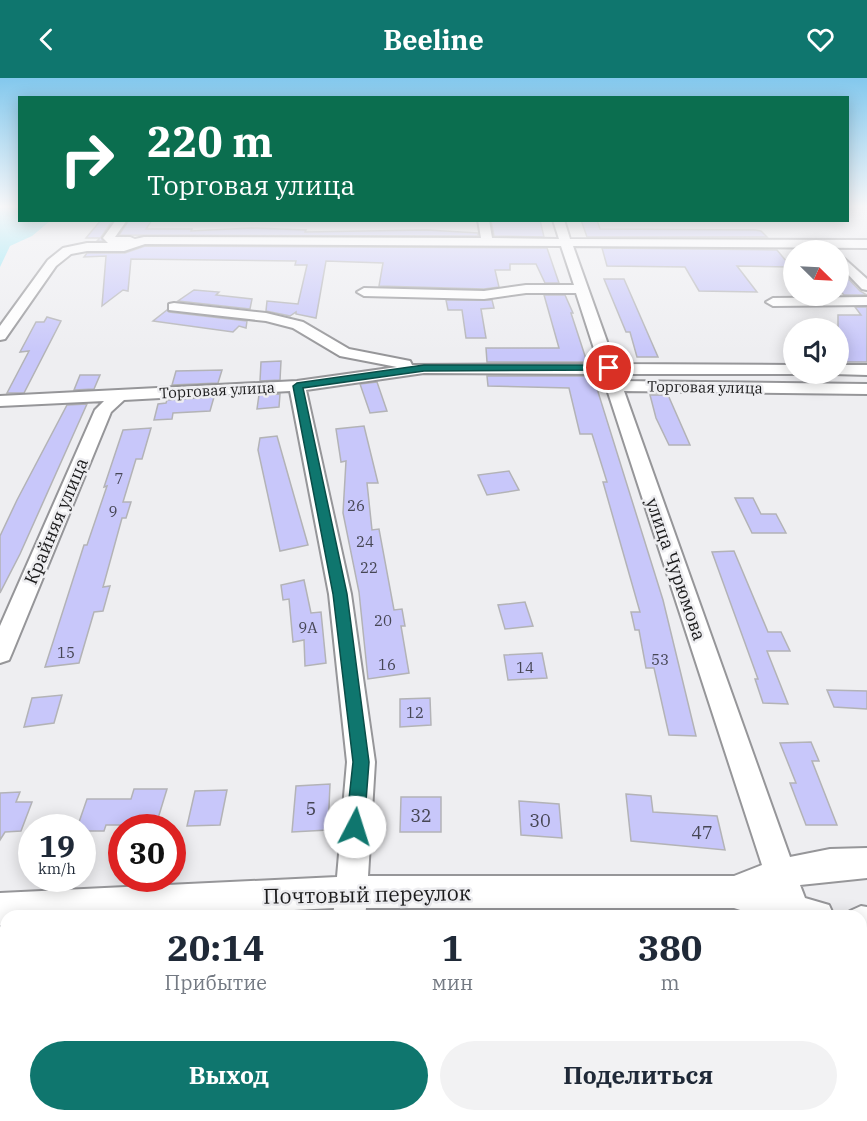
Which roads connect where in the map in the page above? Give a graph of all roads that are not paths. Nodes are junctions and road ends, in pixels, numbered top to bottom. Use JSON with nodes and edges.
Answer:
{"nodes":[{"id":1,"x":62,"y":255,"type":"edge"},
{"id":2,"x":569,"y":255,"type":"edge"},
{"id":3,"x":867,"y":255,"type":"edge"},
{"id":4,"x":849,"y":256,"type":"edge"},
{"id":5,"x":849,"y":267,"type":"edge"},
{"id":6,"x":867,"y":286,"type":"edge"},
{"id":7,"x":580,"y":289,"type":"junction"},
{"id":8,"x":364,"y":292,"type":"dead end"},
{"id":9,"x":867,"y":301,"type":"edge"},
{"id":10,"x":773,"y":302,"type":"dead end"},
{"id":11,"x":174,"y":307,"type":"dead end"},
{"id":12,"x":0,"y":336,"type":"edge"},
{"id":13,"x":424,"y":368,"type":"junction"},
{"id":14,"x":783,"y":370,"type":"edge"},
{"id":15,"x":849,"y":370,"type":"edge"},
{"id":16,"x":867,"y":370,"type":"edge"},
{"id":17,"x":612,"y":377,"type":"junction"},
{"id":18,"x":297,"y":386,"type":"junction"},
{"id":19,"x":867,"y":389,"type":"edge"},
{"id":20,"x":120,"y":395,"type":"junction"},
{"id":21,"x":0,"y":401,"type":"edge"},
{"id":22,"x":0,"y":653,"type":"edge"},
{"id":23,"x":867,"y":863,"type":"edge"},
{"id":24,"x":781,"y":872,"type":"junction"},
{"id":25,"x":734,"y":892,"type":"junction"},
{"id":26,"x":349,"y":904,"type":"edge"},
{"id":27,"x":0,"y":909,"type":"edge"},
{"id":28,"x":785,"y":910,"type":"edge"},
{"id":29,"x":799,"y":910,"type":"edge"}],
"edges":[{"from":1,"to":12,"type":"street"},
{"from":2,"to":7,"type":"street","name":"улица Чурюмова"},
{"from":3,"to":4,"type":"street"},
{"from":5,"to":6,"type":"street"},
{"from":7,"to":8,"type":"street"},
{"from":7,"to":17,"type":"street","name":"улица Чурюмова"},
{"from":9,"to":10,"type":"street"},
{"from":11,"to":13,"type":"street"},
{"from":13,"to":17,"type":"street","name":"Торговая улица"},
{"from":13,"to":18,"type":"street","name":"Торговая улица"},
{"from":14,"to":17,"type":"street","name":"Торговая улица"},
{"from":15,"to":16,"type":"street"},
{"from":17,"to":19,"type":"street","name":"Торговая улица"},
{"from":17,"to":24,"type":"street","name":"улица Чурюмова"},
{"from":18,"to":20,"type":"street","name":"Торговая улица"},
{"from":18,"to":26,"type":"street"},
{"from":20,"to":21,"type":"street","name":"Торговая улица"},
{"from":20,"to":22,"type":"street","name":"Крайняя улица"},
{"from":23,"to":24,"type":"street","name":"Почтовый переулок"},
{"from":24,"to":25,"type":"street","name":"Почтовый переулок"},
{"from":24,"to":29,"type":"street","name":"улица Чурюмова"},
{"from":25,"to":26,"type":"street","name":"Почтовый переулок"},
{"from":25,"to":28,"type":"street","name":"Почтовый переулок"},
{"from":26,"to":27,"type":"street","name":"Почтовый переулок"}]}
